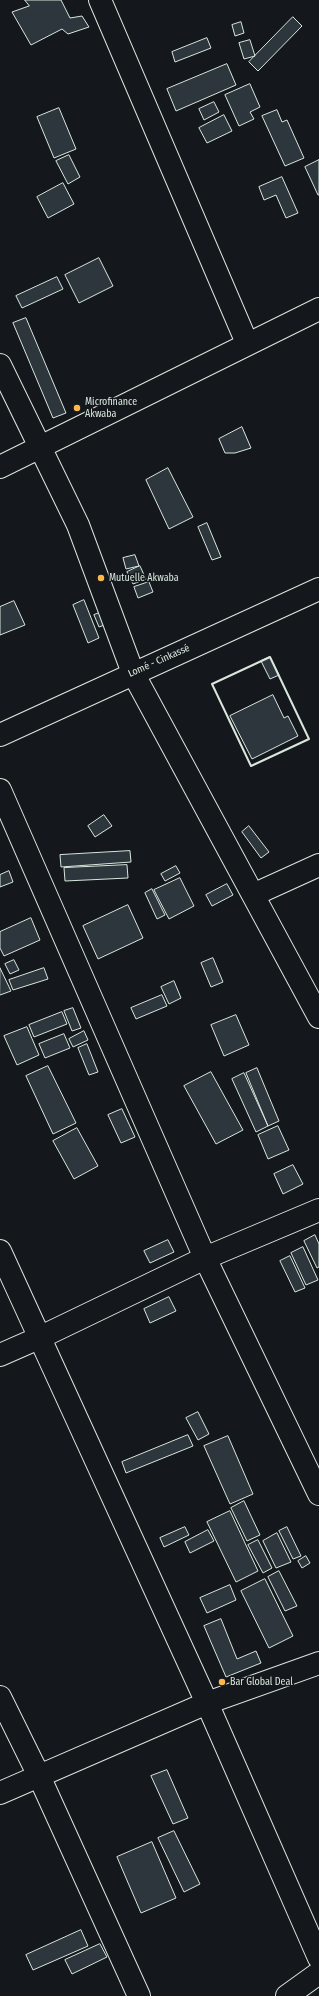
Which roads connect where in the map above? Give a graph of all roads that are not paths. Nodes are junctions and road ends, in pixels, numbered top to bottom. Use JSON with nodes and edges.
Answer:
{"nodes":[{"id":1,"x":100,"y":0,"type":"edge"},
{"id":2,"x":319,"y":309,"type":"edge"},
{"id":3,"x":248,"y":343,"type":"junction"},
{"id":4,"x":0,"y":365,"type":"edge"},
{"id":5,"x":39,"y":449,"type":"junction"},
{"id":6,"x":0,"y":467,"type":"edge"},
{"id":7,"x":319,"y":589,"type":"edge"},
{"id":8,"x":133,"y":673,"type":"junction"},
{"id":9,"x":0,"y":735,"type":"edge"},
{"id":10,"x":0,"y":790,"type":"edge"},
{"id":11,"x":319,"y":865,"type":"edge"},
{"id":12,"x":253,"y":895,"type":"junction"},
{"id":13,"x":319,"y":1017,"type":"edge"},
{"id":14,"x":319,"y":1210,"type":"edge"},
{"id":15,"x":0,"y":1251,"type":"edge"},
{"id":16,"x":205,"y":1258,"type":"junction"},
{"id":17,"x":41,"y":1337,"type":"junction"},
{"id":18,"x":0,"y":1355,"type":"edge"},
{"id":19,"x":319,"y":1494,"type":"edge"},
{"id":20,"x":319,"y":1663,"type":"edge"},
{"id":21,"x":0,"y":1697,"type":"edge"},
{"id":22,"x":207,"y":1703,"type":"junction"},
{"id":23,"x":39,"y":1776,"type":"junction"},
{"id":24,"x":0,"y":1793,"type":"edge"},
{"id":25,"x":319,"y":1958,"type":"edge"},
{"id":26,"x":319,"y":1973,"type":"edge"},
{"id":27,"x":139,"y":1996,"type":"edge"},
{"id":28,"x":286,"y":1996,"type":"edge"}],
"edges":[{"from":1,"to":3,"type":"main road"},
{"from":2,"to":3,"type":"main road"},
{"from":3,"to":5,"type":"main road"},
{"from":4,"to":5,"type":"main road"},
{"from":5,"to":6,"type":"main road"},
{"from":5,"to":8,"type":"main road"},
{"from":7,"to":8,"type":"main road","name":"Lomé - Cinkassé"},
{"from":8,"to":9,"type":"main road","name":"Lomé - Cinkassé"},
{"from":8,"to":12,"type":"main road"},
{"from":10,"to":16,"type":"main road"},
{"from":11,"to":12,"type":"main road"},
{"from":12,"to":13,"type":"main road"},
{"from":14,"to":16,"type":"main road"},
{"from":15,"to":17,"type":"main road"},
{"from":16,"to":17,"type":"main road"},
{"from":16,"to":19,"type":"main road"},
{"from":17,"to":18,"type":"main road"},
{"from":17,"to":22,"type":"main road"},
{"from":20,"to":22,"type":"main road"},
{"from":21,"to":23,"type":"main road"},
{"from":22,"to":23,"type":"main road"},
{"from":22,"to":25,"type":"main road"},
{"from":23,"to":24,"type":"main road"},
{"from":23,"to":27,"type":"main road"},
{"from":26,"to":28,"type":"main road"}]}
